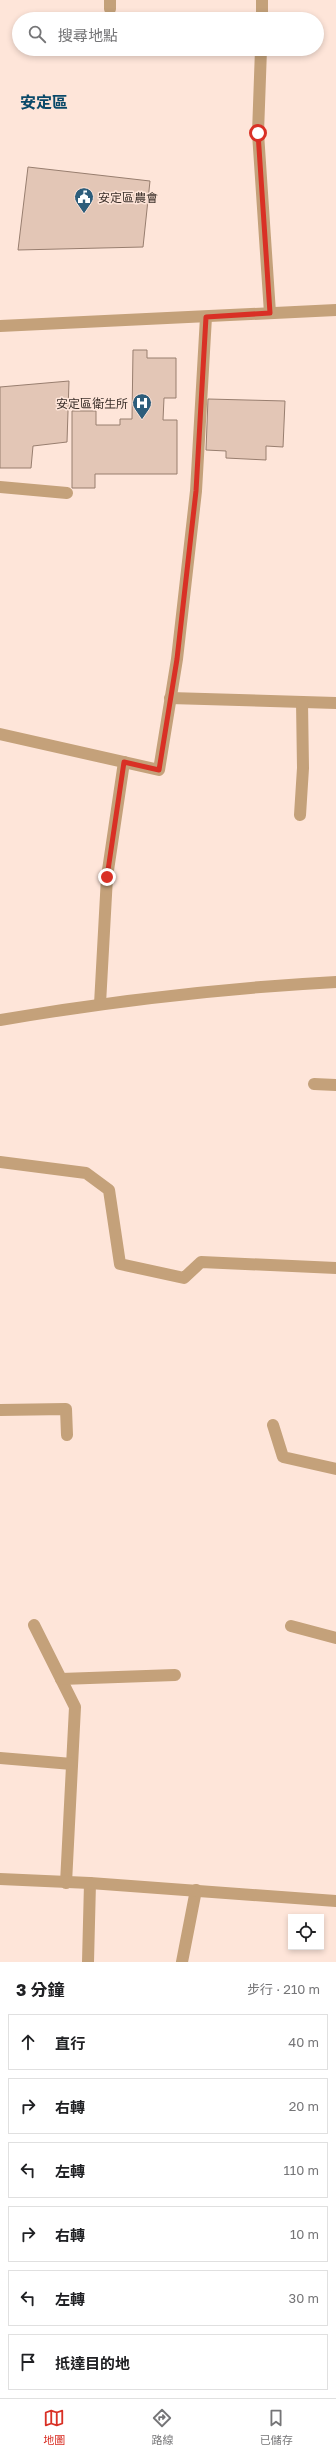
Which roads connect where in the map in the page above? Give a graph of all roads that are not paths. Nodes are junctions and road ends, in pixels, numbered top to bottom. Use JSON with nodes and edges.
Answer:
{"nodes":[{"id":1,"x":262,"y":0,"type":"edge"},
{"id":2,"x":262,"y":12,"type":"edge"},
{"id":3,"x":261,"y":56,"type":"edge"},
{"id":4,"x":336,"y":310,"type":"edge"},
{"id":5,"x":270,"y":313,"type":"junction"},
{"id":6,"x":206,"y":317,"type":"junction"},
{"id":7,"x":0,"y":326,"type":"edge"},
{"id":8,"x":0,"y":487,"type":"edge"},
{"id":9,"x":67,"y":493,"type":"dead end"},
{"id":10,"x":170,"y":698,"type":"junction"},
{"id":11,"x":302,"y":702,"type":"junction"},
{"id":12,"x":336,"y":703,"type":"edge"},
{"id":13,"x":0,"y":734,"type":"edge"},
{"id":14,"x":124,"y":762,"type":"junction"},
{"id":15,"x":300,"y":815,"type":"dead end"},
{"id":16,"x":336,"y":982,"type":"edge"},
{"id":17,"x":100,"y":1004,"type":"junction"},
{"id":18,"x":0,"y":1020,"type":"edge"},
{"id":19,"x":314,"y":1084,"type":"dead end"},
{"id":20,"x":336,"y":1085,"type":"edge"},
{"id":21,"x":0,"y":1162,"type":"edge"},
{"id":22,"x":336,"y":1268,"type":"edge"},
{"id":23,"x":0,"y":1410,"type":"edge"},
{"id":24,"x":273,"y":1424,"type":"dead end"},
{"id":25,"x":67,"y":1435,"type":"dead end"},
{"id":26,"x":336,"y":1469,"type":"edge"},
{"id":27,"x":34,"y":1625,"type":"dead end"},
{"id":28,"x":291,"y":1626,"type":"dead end"},
{"id":29,"x":336,"y":1638,"type":"edge"},
{"id":30,"x":175,"y":1675,"type":"dead end"},
{"id":31,"x":61,"y":1679,"type":"junction"},
{"id":32,"x":0,"y":1758,"type":"edge"},
{"id":33,"x":72,"y":1764,"type":"junction"},
{"id":34,"x":0,"y":1879,"type":"edge"},
{"id":35,"x":66,"y":1882,"type":"junction"},
{"id":36,"x":90,"y":1883,"type":"junction"},
{"id":37,"x":196,"y":1890,"type":"junction"},
{"id":38,"x":336,"y":1901,"type":"edge"},
{"id":39,"x":88,"y":1962,"type":"edge"},
{"id":40,"x":182,"y":1962,"type":"edge"}],
"edges":[{"from":1,"to":2,"type":"street"},
{"from":3,"to":5,"type":"street"},
{"from":4,"to":5,"type":"street"},
{"from":5,"to":6,"type":"street"},
{"from":6,"to":7,"type":"street"},
{"from":6,"to":10,"type":"street"},
{"from":8,"to":9,"type":"street"},
{"from":10,"to":11,"type":"street"},
{"from":10,"to":14,"type":"street"},
{"from":11,"to":12,"type":"street"},
{"from":11,"to":15,"type":"street"},
{"from":13,"to":14,"type":"street"},
{"from":14,"to":17,"type":"street"},
{"from":16,"to":17,"type":"street"},
{"from":17,"to":18,"type":"street"},
{"from":19,"to":20,"type":"street"},
{"from":21,"to":22,"type":"street"},
{"from":23,"to":25,"type":"street"},
{"from":24,"to":26,"type":"street"},
{"from":27,"to":31,"type":"street"},
{"from":28,"to":29,"type":"street"},
{"from":30,"to":31,"type":"street"},
{"from":31,"to":33,"type":"street"},
{"from":32,"to":33,"type":"street"},
{"from":33,"to":35,"type":"street"},
{"from":34,"to":35,"type":"street"},
{"from":35,"to":36,"type":"street"},
{"from":36,"to":37,"type":"street"},
{"from":36,"to":39,"type":"street"},
{"from":37,"to":38,"type":"street"},
{"from":37,"to":40,"type":"street"}]}
